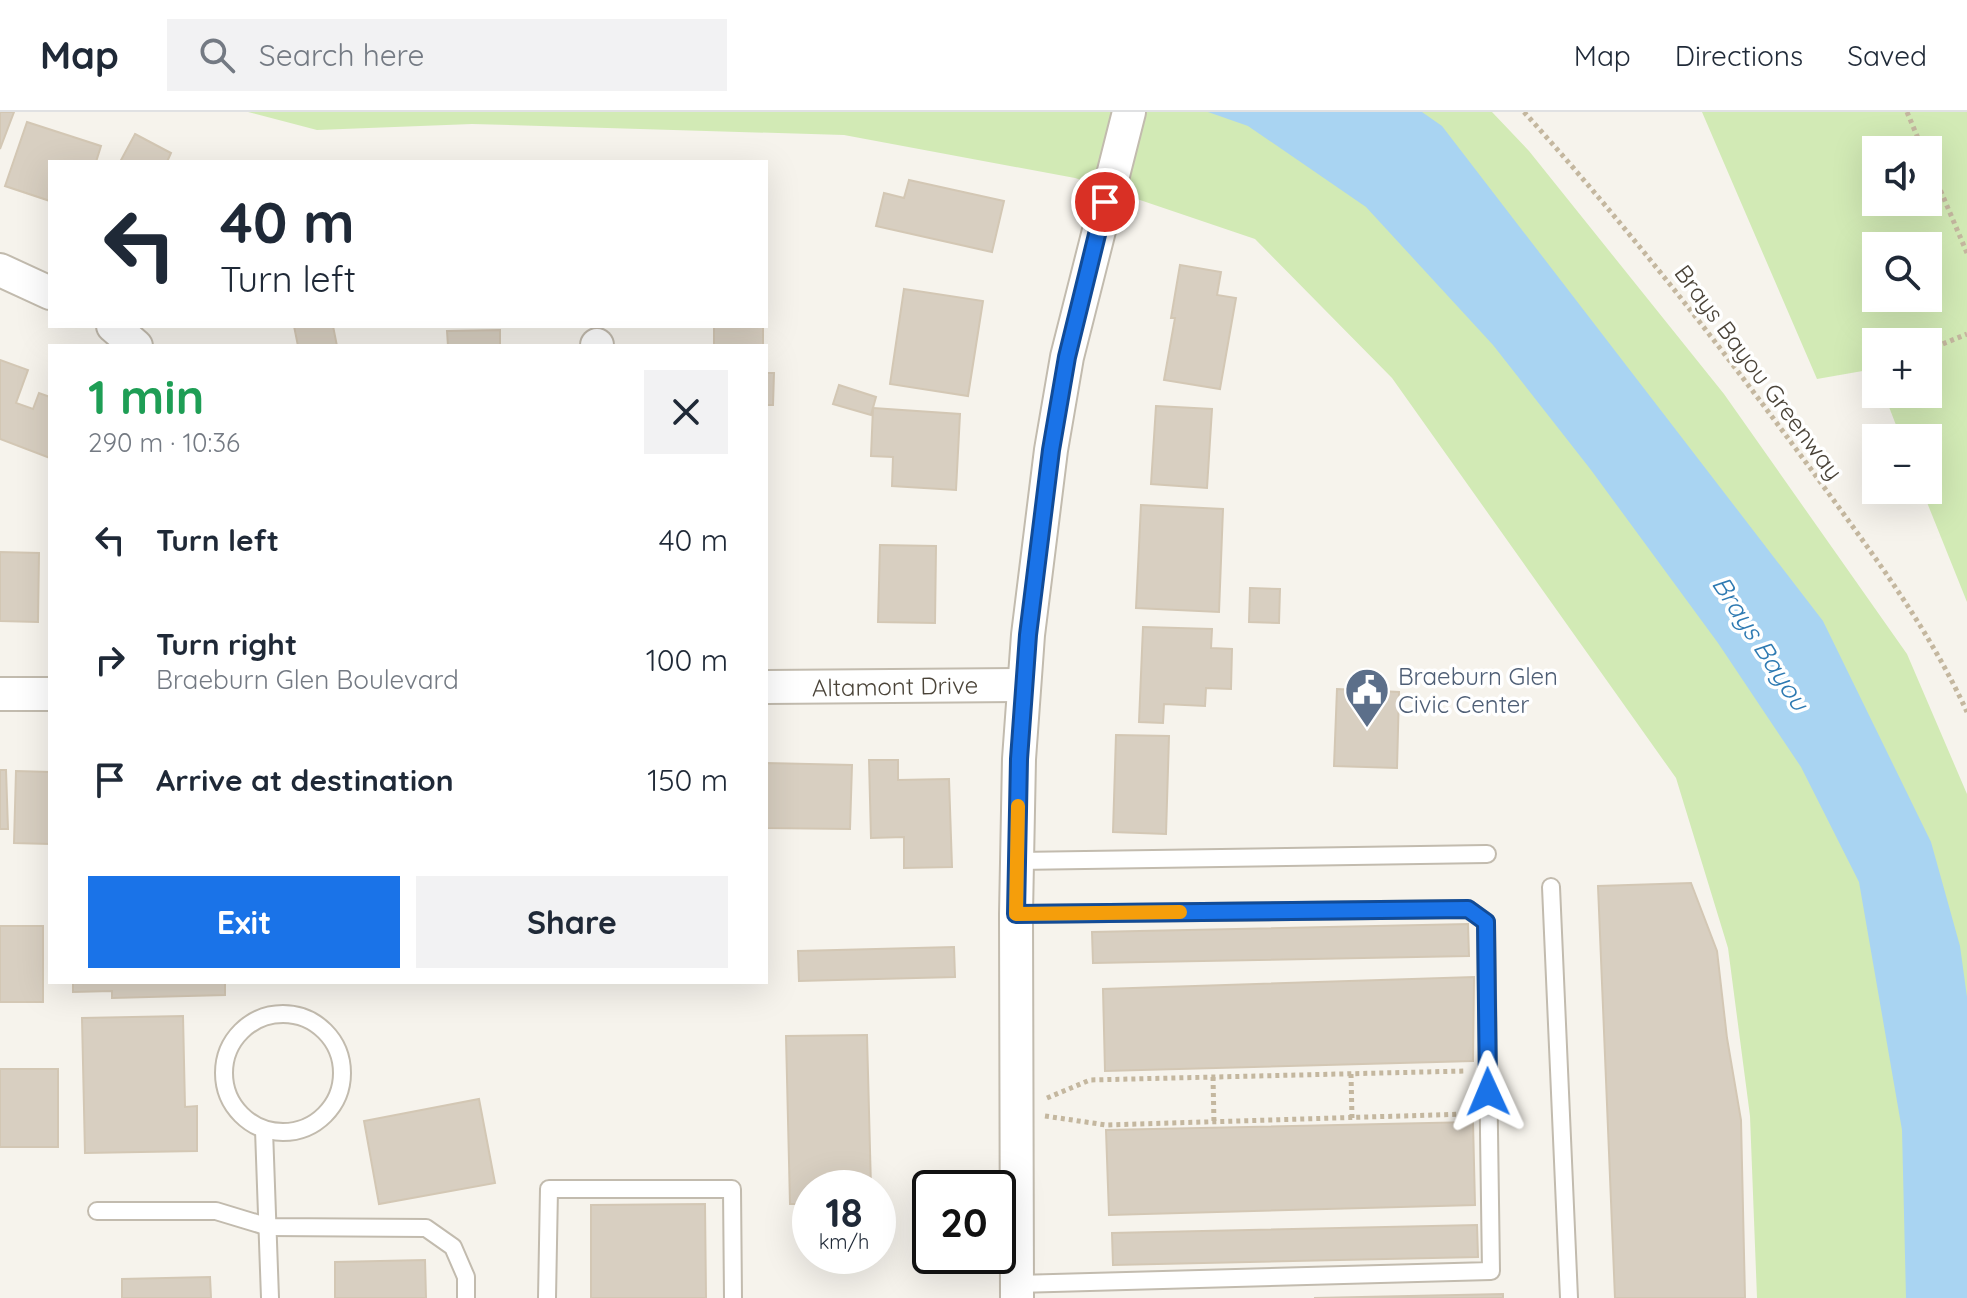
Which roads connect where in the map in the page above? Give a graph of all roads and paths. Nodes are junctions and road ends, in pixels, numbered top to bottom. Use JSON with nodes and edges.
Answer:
{"nodes":[{"id":1,"x":1524,"y":112,"type":"edge"},
{"id":2,"x":1907,"y":112,"type":"edge"},
{"id":3,"x":1125,"y":126,"type":"edge"},
{"id":4,"x":1917,"y":136,"type":"edge"},
{"id":5,"x":1942,"y":194,"type":"edge"},
{"id":6,"x":1967,"y":253,"type":"edge"},
{"id":7,"x":0,"y":270,"type":"edge"},
{"id":8,"x":48,"y":292,"type":"edge"},
{"id":9,"x":115,"y":328,"type":"edge"},
{"id":10,"x":1967,"y":334,"type":"edge"},
{"id":11,"x":134,"y":344,"type":"edge"},
{"id":12,"x":1942,"y":344,"type":"edge"},
{"id":13,"x":1024,"y":685,"type":"junction"},
{"id":14,"x":768,"y":687,"type":"edge"},
{"id":15,"x":0,"y":694,"type":"edge"},
{"id":16,"x":48,"y":694,"type":"edge"},
{"id":17,"x":1967,"y":712,"type":"edge"},
{"id":18,"x":1487,"y":854,"type":"dead end"},
{"id":19,"x":1017,"y":861,"type":"junction"},
{"id":20,"x":1551,"y":887,"type":"dead end"},
{"id":21,"x":1016,"y":914,"type":"junction"},
{"id":22,"x":1488,"y":1071,"type":"junction"},
{"id":23,"x":1351,"y":1074,"type":"junction"},
{"id":24,"x":1213,"y":1077,"type":"junction"},
{"id":25,"x":1016,"y":1111,"type":"junction"},
{"id":26,"x":1489,"y":1114,"type":"junction"},
{"id":27,"x":1352,"y":1118,"type":"junction"},
{"id":28,"x":1214,"y":1123,"type":"junction"},
{"id":29,"x":264,"y":1130,"type":"junction"},
{"id":30,"x":97,"y":1211,"type":"dead end"},
{"id":31,"x":269,"y":1227,"type":"junction"},
{"id":32,"x":1017,"y":1291,"type":"edge"},
{"id":33,"x":270,"y":1298,"type":"edge"},
{"id":34,"x":466,"y":1298,"type":"edge"},
{"id":35,"x":547,"y":1298,"type":"edge"},
{"id":36,"x":733,"y":1298,"type":"edge"},
{"id":37,"x":1569,"y":1298,"type":"edge"}],
"edges":[{"from":1,"to":17,"type":"path","name":"Brays Bayou Greenway"},
{"from":2,"to":4,"type":"path"},
{"from":3,"to":13,"type":"street"},
{"from":5,"to":6,"type":"path"},
{"from":7,"to":8,"type":"street"},
{"from":9,"to":11,"type":"street"},
{"from":10,"to":12,"type":"path"},
{"from":13,"to":14,"type":"street","name":"Altamont Drive"},
{"from":13,"to":19,"type":"street"},
{"from":15,"to":16,"type":"street"},
{"from":18,"to":19,"type":"lane"},
{"from":19,"to":21,"type":"street"},
{"from":20,"to":37,"type":"lane"},
{"from":21,"to":22,"type":"lane"},
{"from":21,"to":25,"type":"street"},
{"from":22,"to":23,"type":"path"},
{"from":22,"to":26,"type":"lane"},
{"from":23,"to":24,"type":"path"},
{"from":23,"to":27,"type":"path"},
{"from":24,"to":25,"type":"path"},
{"from":24,"to":28,"type":"path"},
{"from":25,"to":28,"type":"path"},
{"from":25,"to":32,"type":"street"},
{"from":26,"to":27,"type":"path"},
{"from":26,"to":32,"type":"lane"},
{"from":27,"to":28,"type":"path"},
{"from":29,"to":29,"type":"lane"},
{"from":29,"to":31,"type":"lane"},
{"from":30,"to":31,"type":"lane"},
{"from":31,"to":33,"type":"lane"},
{"from":31,"to":34,"type":"lane"},
{"from":35,"to":36,"type":"lane"}]}
